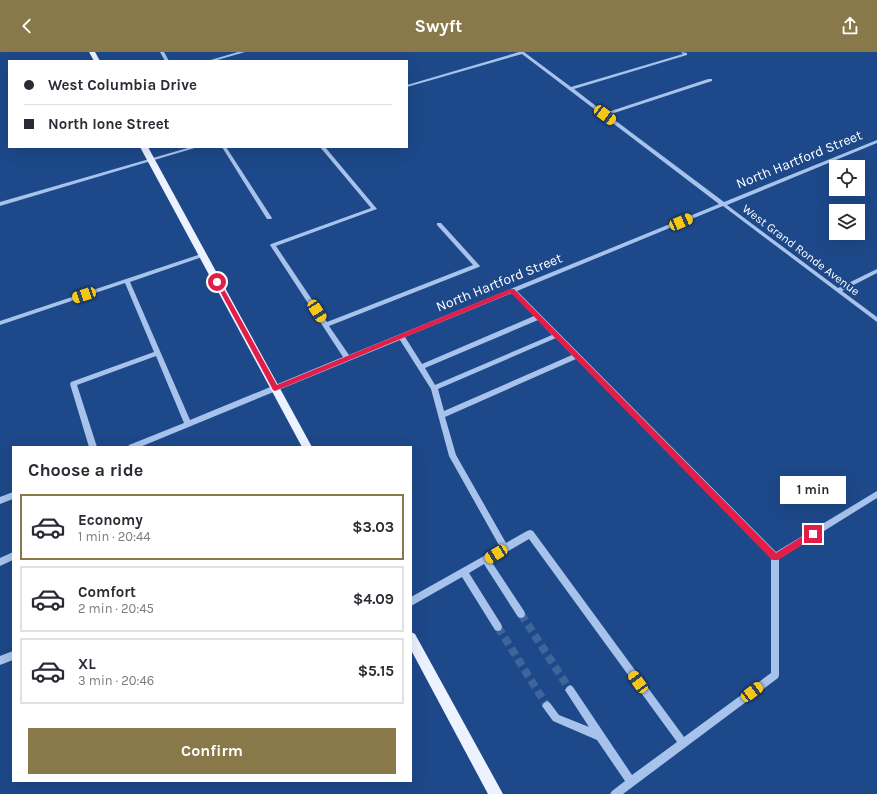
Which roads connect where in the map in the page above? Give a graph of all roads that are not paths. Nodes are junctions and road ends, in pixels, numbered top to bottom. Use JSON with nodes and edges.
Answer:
{"nodes":[{"id":1,"x":243,"y":52,"type":"edge"},
{"id":2,"x":522,"y":52,"type":"edge"},
{"id":3,"x":683,"y":52,"type":"edge"},
{"id":4,"x":212,"y":60,"type":"edge"},
{"id":5,"x":710,"y":80,"type":"dead end"},
{"id":6,"x":408,"y":86,"type":"edge"},
{"id":7,"x":570,"y":89,"type":"junction"},
{"id":8,"x":605,"y":115,"type":"junction"},
{"id":9,"x":877,"y":141,"type":"edge"},
{"id":10,"x":145,"y":148,"type":"edge"},
{"id":11,"x":193,"y":148,"type":"edge"},
{"id":12,"x":225,"y":148,"type":"edge"},
{"id":13,"x":323,"y":148,"type":"edge"},
{"id":14,"x":151,"y":160,"type":"junction"},
{"id":15,"x":0,"y":204,"type":"edge"},
{"id":16,"x":723,"y":204,"type":"junction"},
{"id":17,"x":269,"y":218,"type":"dead end"},
{"id":18,"x":439,"y":224,"type":"dead end"},
{"id":19,"x":203,"y":255,"type":"junction"},
{"id":20,"x":877,"y":271,"type":"edge"},
{"id":21,"x":127,"y":281,"type":"junction"},
{"id":22,"x":512,"y":290,"type":"junction"},
{"id":23,"x":838,"y":290,"type":"junction"},
{"id":24,"x":538,"y":317,"type":"junction"},
{"id":25,"x":877,"y":320,"type":"edge"},
{"id":26,"x":0,"y":323,"type":"edge"},
{"id":27,"x":325,"y":325,"type":"junction"},
{"id":28,"x":557,"y":335,"type":"junction"},
{"id":29,"x":401,"y":336,"type":"junction"},
{"id":30,"x":158,"y":353,"type":"junction"},
{"id":31,"x":577,"y":356,"type":"junction"},
{"id":32,"x":347,"y":358,"type":"junction"},
{"id":33,"x":421,"y":367,"type":"junction"},
{"id":34,"x":275,"y":388,"type":"junction"},
{"id":35,"x":434,"y":388,"type":"junction"},
{"id":36,"x":442,"y":415,"type":"junction"},
{"id":37,"x":188,"y":424,"type":"junction"},
{"id":38,"x":93,"y":446,"type":"edge"},
{"id":39,"x":134,"y":446,"type":"edge"},
{"id":40,"x":306,"y":446,"type":"edge"},
{"id":41,"x":877,"y":494,"type":"edge"},
{"id":42,"x":12,"y":495,"type":"edge"},
{"id":43,"x":0,"y":501,"type":"edge"},
{"id":44,"x":505,"y":549,"type":"junction"},
{"id":45,"x":12,"y":556,"type":"edge"},
{"id":46,"x":775,"y":557,"type":"junction"},
{"id":47,"x":486,"y":560,"type":"junction"},
{"id":48,"x":0,"y":562,"type":"edge"},
{"id":49,"x":464,"y":572,"type":"junction"},
{"id":50,"x":412,"y":601,"type":"edge"},
{"id":51,"x":521,"y":614,"type":"tunnel mouth"},
{"id":52,"x":498,"y":627,"type":"tunnel mouth"},
{"id":53,"x":412,"y":640,"type":"edge"},
{"id":54,"x":12,"y":655,"type":"edge"},
{"id":55,"x":0,"y":661,"type":"edge"},
{"id":56,"x":570,"y":690,"type":"tunnel mouth"},
{"id":57,"x":547,"y":706,"type":"tunnel mouth"},
{"id":58,"x":600,"y":736,"type":"junction"},
{"id":59,"x":683,"y":743,"type":"junction"},
{"id":60,"x":631,"y":782,"type":"junction"},
{"id":61,"x":496,"y":794,"type":"edge"},
{"id":62,"x":615,"y":794,"type":"edge"}],
"edges":[{"from":1,"to":4,"type":"street"},
{"from":2,"to":6,"type":"street"},
{"from":2,"to":7,"type":"street","name":"West Grand Ronde Avenue"},
{"from":3,"to":7,"type":"street"},
{"from":5,"to":8,"type":"street"},
{"from":7,"to":8,"type":"street","name":"West Grand Ronde Avenue"},
{"from":8,"to":16,"type":"street","name":"West Grand Ronde Avenue"},
{"from":9,"to":16,"type":"street","name":"North Hartford Street"},
{"from":10,"to":14,"type":"main road"},
{"from":11,"to":14,"type":"street"},
{"from":12,"to":17,"type":"street"},
{"from":13,"to":27,"type":"street"},
{"from":14,"to":15,"type":"street"},
{"from":14,"to":19,"type":"main road"},
{"from":16,"to":22,"type":"street","name":"North Hartford Street"},
{"from":16,"to":23,"type":"street","name":"West Grand Ronde Avenue"},
{"from":18,"to":27,"type":"street"},
{"from":19,"to":21,"type":"street"},
{"from":19,"to":34,"type":"main road"},
{"from":20,"to":23,"type":"street"},
{"from":21,"to":26,"type":"street"},
{"from":21,"to":30,"type":"street"},
{"from":22,"to":24,"type":"street"},
{"from":22,"to":29,"type":"street","name":"North Hartford Street"},
{"from":23,"to":25,"type":"street","name":"West Grand Ronde Avenue"},
{"from":24,"to":28,"type":"street"},
{"from":24,"to":33,"type":"street"},
{"from":27,"to":32,"type":"street"},
{"from":28,"to":31,"type":"street"},
{"from":28,"to":35,"type":"street"},
{"from":29,"to":32,"type":"street","name":"North Hartford Street"},
{"from":29,"to":33,"type":"street"},
{"from":30,"to":37,"type":"street"},
{"from":30,"to":38,"type":"street"},
{"from":31,"to":36,"type":"street"},
{"from":31,"to":46,"type":"street"},
{"from":32,"to":34,"type":"street","name":"North Hartford Street"},
{"from":33,"to":35,"type":"street"},
{"from":34,"to":37,"type":"street","name":"North Hartford Street"},
{"from":34,"to":40,"type":"main road"},
{"from":35,"to":36,"type":"street"},
{"from":36,"to":44,"type":"street"},
{"from":37,"to":39,"type":"street","name":"North Hartford Street"},
{"from":41,"to":46,"type":"street"},
{"from":42,"to":43,"type":"street"},
{"from":44,"to":47,"type":"street"},
{"from":44,"to":59,"type":"street"},
{"from":45,"to":48,"type":"street"},
{"from":46,"to":59,"type":"street"},
{"from":47,"to":49,"type":"street"},
{"from":47,"to":51,"type":"street"},
{"from":49,"to":50,"type":"street"},
{"from":49,"to":52,"type":"street"},
{"from":53,"to":61,"type":"main road"},
{"from":54,"to":55,"type":"street"},
{"from":56,"to":58,"type":"street"},
{"from":57,"to":58,"type":"street"},
{"from":58,"to":60,"type":"street"},
{"from":59,"to":60,"type":"street"},
{"from":60,"to":62,"type":"street"}]}
